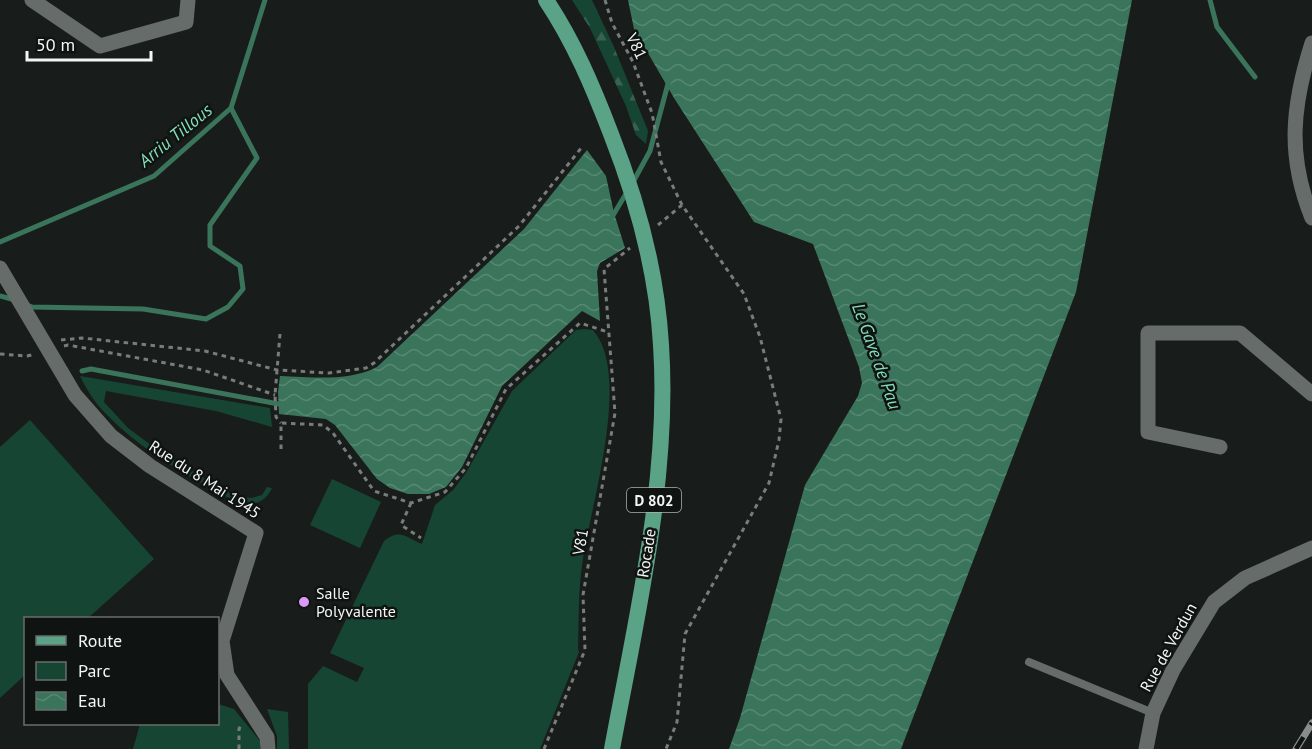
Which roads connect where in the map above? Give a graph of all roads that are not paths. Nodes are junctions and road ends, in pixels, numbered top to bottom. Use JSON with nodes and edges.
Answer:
{"nodes":[{"id":1,"x":32,"y":0,"type":"edge"},
{"id":2,"x":188,"y":0,"type":"edge"},
{"id":3,"x":546,"y":0,"type":"edge"},
{"id":4,"x":1312,"y":43,"type":"edge"},
{"id":5,"x":1312,"y":218,"type":"edge"},
{"id":6,"x":2,"y":272,"type":"edge"},
{"id":7,"x":1312,"y":394,"type":"edge"},
{"id":8,"x":1220,"y":447,"type":"dead end"},
{"id":9,"x":1312,"y":548,"type":"edge"},
{"id":10,"x":1029,"y":662,"type":"dead end"},
{"id":11,"x":1153,"y":713,"type":"junction"},
{"id":12,"x":268,"y":749,"type":"edge"},
{"id":13,"x":612,"y":749,"type":"edge"},
{"id":14,"x":1146,"y":749,"type":"edge"}],
"edges":[{"from":1,"to":2,"type":"street"},
{"from":3,"to":13,"type":"main road","name":"Rocade","number":"D 802"},
{"from":4,"to":5,"type":"street"},
{"from":6,"to":12,"type":"street","name":"Rue du 8 Mai 1945"},
{"from":7,"to":8,"type":"street"},
{"from":9,"to":11,"type":"street","name":"Rue de Verdun"},
{"from":10,"to":11,"type":"lane"},
{"from":11,"to":14,"type":"street","name":"Rue de Verdun"}]}
